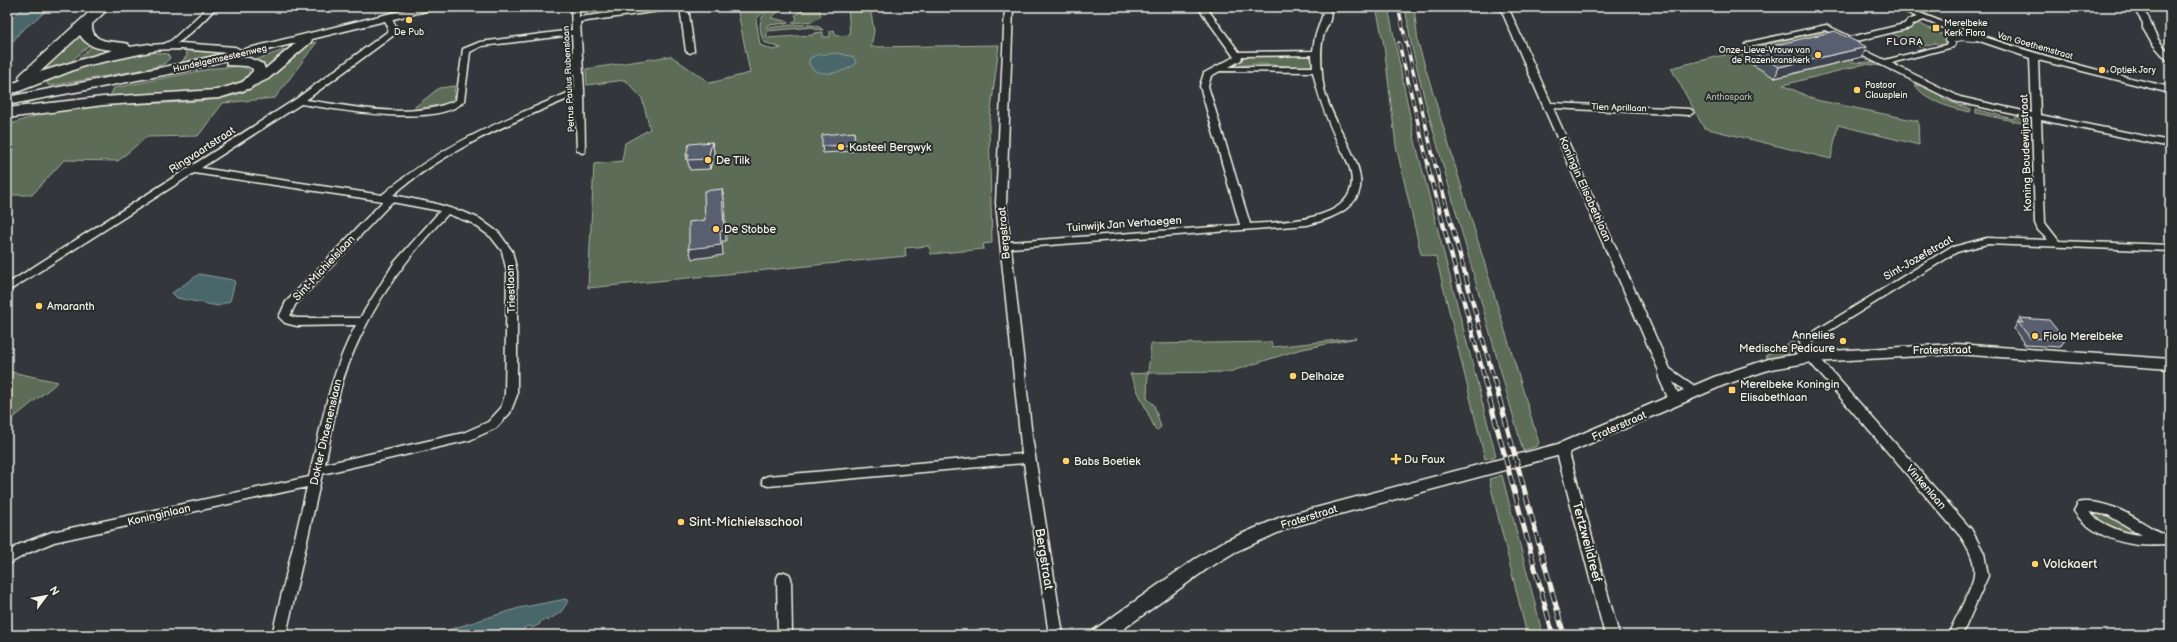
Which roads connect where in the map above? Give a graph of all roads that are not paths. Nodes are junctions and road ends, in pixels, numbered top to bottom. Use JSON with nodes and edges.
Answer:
{"nodes":[{"id":1,"x":92,"y":7,"type":"edge"},
{"id":2,"x":103,"y":7,"type":"edge"},
{"id":3,"x":212,"y":7,"type":"edge"},
{"id":4,"x":430,"y":7,"type":"edge"},
{"id":5,"x":575,"y":7,"type":"edge"},
{"id":6,"x":674,"y":7,"type":"edge"},
{"id":7,"x":684,"y":7,"type":"edge"},
{"id":8,"x":1009,"y":7,"type":"edge"},
{"id":9,"x":1202,"y":7,"type":"edge"},
{"id":10,"x":1315,"y":7,"type":"edge"},
{"id":11,"x":1504,"y":7,"type":"edge"},
{"id":12,"x":1899,"y":7,"type":"edge"},
{"id":13,"x":2137,"y":7,"type":"edge"},
{"id":14,"x":388,"y":18,"type":"junction"},
{"id":15,"x":1923,"y":18,"type":"junction"},
{"id":16,"x":576,"y":20,"type":"junction"},
{"id":17,"x":85,"y":23,"type":"junction"},
{"id":18,"x":576,"y":32,"type":"junction"},
{"id":19,"x":310,"y":38,"type":"junction"},
{"id":20,"x":1974,"y":38,"type":"junction"},
{"id":21,"x":1852,"y":40,"type":"junction"},
{"id":22,"x":1749,"y":44,"type":"dead end"},
{"id":23,"x":1950,"y":45,"type":"joint"},
{"id":24,"x":167,"y":46,"type":"junction"},
{"id":25,"x":149,"y":48,"type":"junction"},
{"id":26,"x":255,"y":51,"type":"junction"},
{"id":27,"x":690,"y":51,"type":"dead end"},
{"id":28,"x":1317,"y":53,"type":"junction"},
{"id":29,"x":1237,"y":56,"type":"junction"},
{"id":30,"x":2034,"y":57,"type":"junction"},
{"id":31,"x":2170,"y":58,"type":"edge"},
{"id":32,"x":1886,"y":64,"type":"junction"},
{"id":33,"x":185,"y":67,"type":"junction"},
{"id":34,"x":1219,"y":69,"type":"junction"},
{"id":35,"x":1318,"y":70,"type":"junction"},
{"id":36,"x":152,"y":74,"type":"junction"},
{"id":37,"x":246,"y":85,"type":"junction"},
{"id":38,"x":2170,"y":90,"type":"edge"},
{"id":39,"x":8,"y":91,"type":"edge"},
{"id":40,"x":580,"y":92,"type":"junction"},
{"id":41,"x":300,"y":101,"type":"junction"},
{"id":42,"x":1548,"y":105,"type":"junction"},
{"id":43,"x":46,"y":108,"type":"junction"},
{"id":44,"x":1690,"y":112,"type":"dead end"},
{"id":45,"x":7,"y":113,"type":"edge"},
{"id":46,"x":2037,"y":117,"type":"junction"},
{"id":47,"x":7,"y":120,"type":"edge"},
{"id":48,"x":2170,"y":144,"type":"edge"},
{"id":49,"x":582,"y":150,"type":"dead end"},
{"id":50,"x":193,"y":170,"type":"junction"},
{"id":51,"x":388,"y":198,"type":"junction"},
{"id":52,"x":446,"y":210,"type":"junction"},
{"id":53,"x":1246,"y":227,"type":"junction"},
{"id":54,"x":2056,"y":243,"type":"junction"},
{"id":55,"x":1005,"y":245,"type":"junction"},
{"id":56,"x":2170,"y":248,"type":"edge"},
{"id":57,"x":7,"y":289,"type":"edge"},
{"id":58,"x":363,"y":321,"type":"junction"},
{"id":59,"x":1812,"y":357,"type":"junction"},
{"id":60,"x":2170,"y":364,"type":"edge"},
{"id":61,"x":1665,"y":371,"type":"junction"},
{"id":62,"x":1694,"y":392,"type":"junction"},
{"id":63,"x":1675,"y":400,"type":"junction"},
{"id":64,"x":1562,"y":450,"type":"junction"},
{"id":65,"x":1029,"y":458,"type":"junction"},
{"id":66,"x":316,"y":475,"type":"junction"},
{"id":67,"x":768,"y":481,"type":"dead end"},
{"id":68,"x":2164,"y":539,"type":"edge"},
{"id":69,"x":7,"y":560,"type":"edge"},
{"id":70,"x":784,"y":578,"type":"dead end"},
{"id":71,"x":279,"y":635,"type":"edge"},
{"id":72,"x":785,"y":635,"type":"edge"},
{"id":73,"x":1056,"y":635,"type":"edge"},
{"id":74,"x":1101,"y":635,"type":"edge"},
{"id":75,"x":1612,"y":635,"type":"edge"},
{"id":76,"x":1954,"y":635,"type":"edge"}],
"edges":[{"from":1,"to":39,"type":"highway"},
{"from":2,"to":17,"type":"highway"},
{"from":3,"to":24,"type":"street"},
{"from":4,"to":14,"type":"main road","name":"Hundelgemsesteenweg"},
{"from":5,"to":16,"type":"street","name":"Petrus Paulus Rubenslaan"},
{"from":6,"to":16,"type":"street"},
{"from":7,"to":27,"type":"street"},
{"from":8,"to":55,"type":"street","name":"Bergstraat"},
{"from":9,"to":29,"type":"street"},
{"from":10,"to":28,"type":"street","name":"Tuinwijk Jan Verhaegen"},
{"from":11,"to":42,"type":"street","name":"Koningin Elisabethlaan"},
{"from":12,"to":15,"type":"street","name":"Van Goethemstraat"},
{"from":13,"to":31,"type":"street"},
{"from":14,"to":19,"type":"main road","name":"Hundelgemsesteenweg"},
{"from":14,"to":41,"type":"street","name":"Ringvaartstraat"},
{"from":15,"to":20,"type":"street","name":"Van Goethemstraat"},
{"from":15,"to":21,"type":"street"},
{"from":16,"to":18,"type":"street","name":"Petrus Paulus Rubenslaan"},
{"from":17,"to":25,"type":"highway"},
{"from":17,"to":39,"type":"highway"},
{"from":18,"to":40,"type":"street","name":"Petrus Paulus Rubenslaan"},
{"from":18,"to":41,"type":"street"},
{"from":19,"to":26,"type":"main road","name":"Hundelgemsesteenweg"},
{"from":19,"to":37,"type":"main road"},
{"from":20,"to":23,"type":"street"},
{"from":20,"to":30,"type":"street","name":"Van Goethemstraat"},
{"from":21,"to":22,"type":"street"},
{"from":21,"to":32,"type":"street"},
{"from":23,"to":32,"type":"street"},
{"from":24,"to":25,"type":"main road"},
{"from":24,"to":26,"type":"main road"},
{"from":24,"to":36,"type":"main road"},
{"from":25,"to":39,"type":"highway"},
{"from":26,"to":33,"type":"main road","name":"Hundelgemsesteenweg"},
{"from":28,"to":29,"type":"street"},
{"from":28,"to":35,"type":"street","name":"Tuinwijk Jan Verhaegen"},
{"from":29,"to":34,"type":"street"},
{"from":30,"to":38,"type":"street","name":"Van Goethemstraat"},
{"from":30,"to":46,"type":"street","name":"Koning Boudewijnstraat"},
{"from":32,"to":46,"type":"street"},
{"from":33,"to":36,"type":"main road","name":"Hundelgemsesteenweg"},
{"from":33,"to":37,"type":"main road"},
{"from":34,"to":35,"type":"street"},
{"from":34,"to":53,"type":"street"},
{"from":35,"to":53,"type":"street","name":"Tuinwijk Jan Verhaegen"},
{"from":36,"to":39,"type":"main road","name":"Hundelgemsesteenweg"},
{"from":37,"to":43,"type":"highway"},
{"from":40,"to":49,"type":"street","name":"Petrus Paulus Rubenslaan"},
{"from":40,"to":51,"type":"street","name":"Sint-Michielslaan"},
{"from":41,"to":50,"type":"street","name":"Ringvaartstraat"},
{"from":42,"to":44,"type":"street","name":"Tien Aprillaan"},
{"from":42,"to":61,"type":"street","name":"Koningin Elisabethlaan"},
{"from":43,"to":45,"type":"highway"},
{"from":43,"to":47,"type":"highway"},
{"from":46,"to":48,"type":"street"},
{"from":46,"to":54,"type":"street","name":"Koning Boudewijnstraat"},
{"from":50,"to":51,"type":"street","name":"Triestlaan"},
{"from":50,"to":57,"type":"street","name":"Ringvaartstraat"},
{"from":51,"to":52,"type":"street","name":"Triestlaan"},
{"from":51,"to":58,"type":"street","name":"Sint-Michielslaan"},
{"from":52,"to":58,"type":"street","name":"Dokter Dhaenenslaan"},
{"from":52,"to":66,"type":"street","name":"Triestlaan"},
{"from":53,"to":55,"type":"street","name":"Tuinwijk Jan Verhaegen"},
{"from":54,"to":56,"type":"street","name":"Sint-Jozefstraat"},
{"from":54,"to":59,"type":"street","name":"Sint-Jozefstraat"},
{"from":55,"to":65,"type":"street","name":"Bergstraat"},
{"from":58,"to":66,"type":"street","name":"Dokter Dhaenenslaan"},
{"from":59,"to":60,"type":"street","name":"Fraterstraat"},
{"from":59,"to":62,"type":"street","name":"Fraterstraat"},
{"from":59,"to":76,"type":"street","name":"Vinkenlaan"},
{"from":61,"to":62,"type":"street"},
{"from":61,"to":63,"type":"street","name":"Koningin Elisabethlaan"},
{"from":62,"to":63,"type":"street","name":"Fraterstraat"},
{"from":63,"to":64,"type":"street","name":"Fraterstraat"},
{"from":64,"to":74,"type":"street","name":"Fraterstraat"},
{"from":64,"to":75,"type":"street","name":"Tertzweildreef"},
{"from":65,"to":67,"type":"street"},
{"from":65,"to":73,"type":"street","name":"Bergstraat"},
{"from":66,"to":69,"type":"street","name":"Koninginlaan"},
{"from":66,"to":71,"type":"street","name":"Dokter Dhaenenslaan"},
{"from":68,"to":68,"type":"street"},
{"from":70,"to":72,"type":"street"}]}
